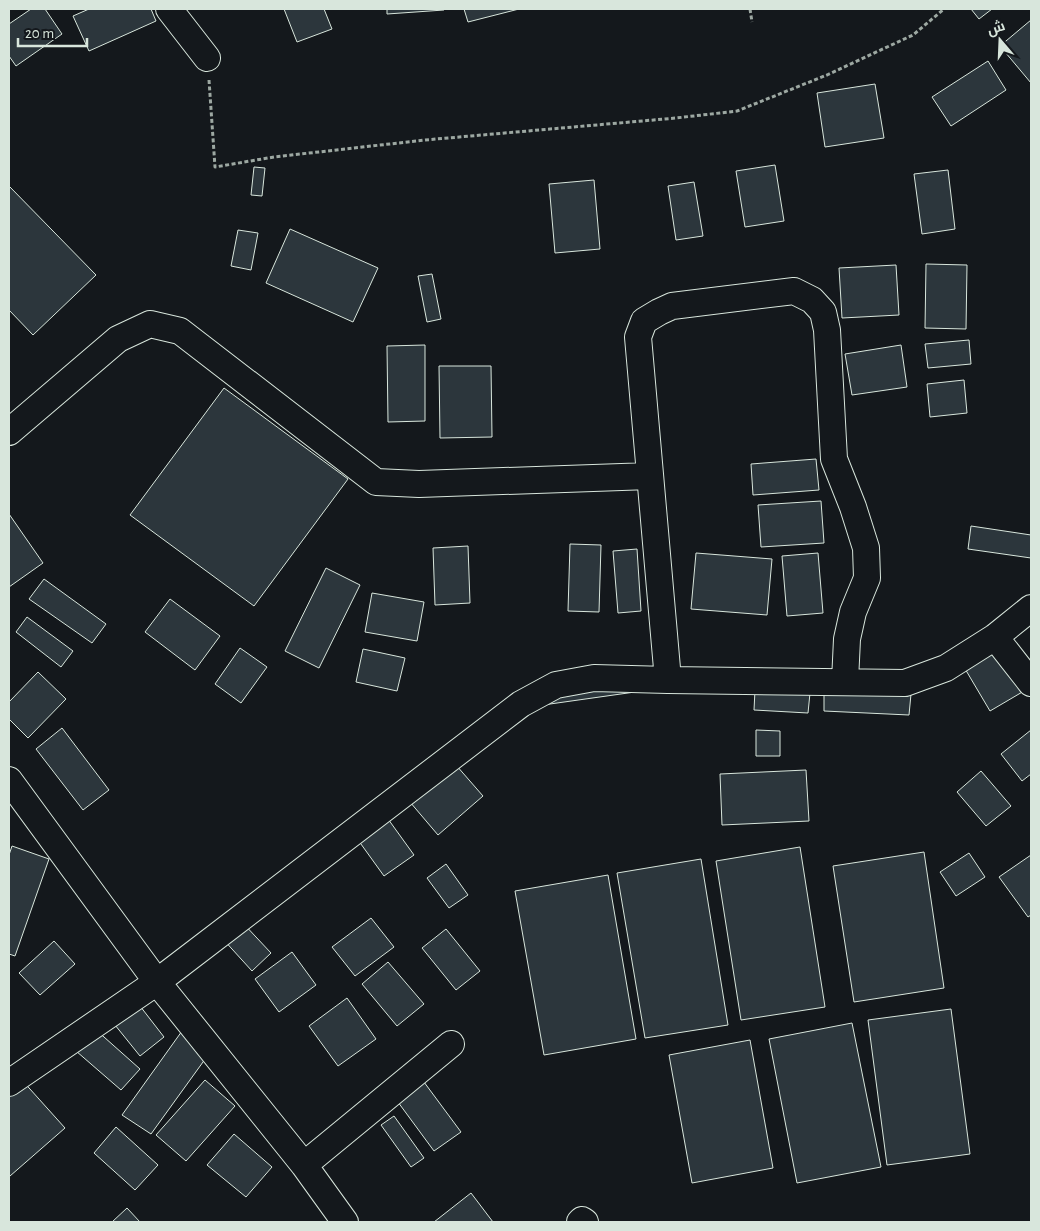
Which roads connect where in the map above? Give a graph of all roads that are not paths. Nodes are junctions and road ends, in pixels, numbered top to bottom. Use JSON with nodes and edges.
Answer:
{"nodes":[{"id":1,"x":169,"y":9,"type":"edge"},
{"id":2,"x":207,"y":58,"type":"road end"},
{"id":3,"x":10,"y":429,"type":"edge"},
{"id":4,"x":650,"y":476,"type":"junction"},
{"id":5,"x":1031,"y":608,"type":"edge"},
{"id":6,"x":995,"y":637,"type":"junction"},
{"id":7,"x":668,"y":680,"type":"junction"},
{"id":8,"x":845,"y":681,"type":"junction"},
{"id":9,"x":1031,"y":683,"type":"edge"},
{"id":10,"x":9,"y":780,"type":"edge"},
{"id":11,"x":157,"y":982,"type":"junction"},
{"id":12,"x":451,"y":1044,"type":"dead end"},
{"id":13,"x":9,"y":1083,"type":"edge"},
{"id":14,"x":304,"y":1164,"type":"junction"},
{"id":15,"x":345,"y":1222,"type":"edge"},
{"id":16,"x":580,"y":1222,"type":"edge"},
{"id":17,"x":585,"y":1222,"type":"edge"}],
"edges":[{"from":1,"to":2,"type":"street"},
{"from":3,"to":4,"type":"street"},
{"from":4,"to":7,"type":"street"},
{"from":4,"to":8,"type":"street"},
{"from":5,"to":6,"type":"street"},
{"from":6,"to":8,"type":"street"},
{"from":6,"to":9,"type":"street"},
{"from":7,"to":8,"type":"street"},
{"from":7,"to":11,"type":"street"},
{"from":10,"to":11,"type":"street"},
{"from":11,"to":13,"type":"street"},
{"from":11,"to":14,"type":"street"},
{"from":12,"to":14,"type":"street"},
{"from":14,"to":15,"type":"street"},
{"from":16,"to":17,"type":"street"}]}
